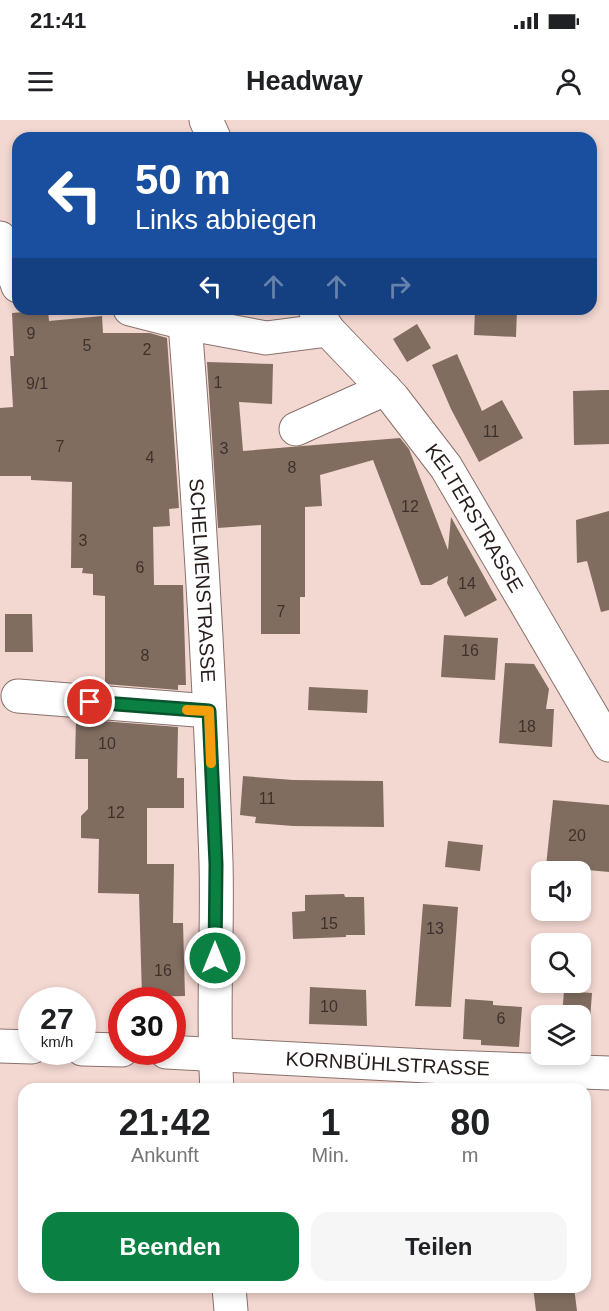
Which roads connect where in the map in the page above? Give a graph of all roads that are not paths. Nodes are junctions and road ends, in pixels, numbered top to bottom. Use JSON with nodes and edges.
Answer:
{"nodes":[{"id":1,"x":0,"y":238,"type":"edge"},
{"id":2,"x":12,"y":270,"type":"edge"},
{"id":3,"x":154,"y":315,"type":"edge"},
{"id":4,"x":321,"y":319,"type":"edge"},
{"id":5,"x":185,"y":323,"type":"junction"},
{"id":6,"x":386,"y":389,"type":"junction"},
{"id":7,"x":296,"y":429,"type":"dead end"},
{"id":8,"x":18,"y":696,"type":"dead end"},
{"id":9,"x":209,"y":711,"type":"junction"},
{"id":10,"x":609,"y":745,"type":"edge"},
{"id":11,"x":0,"y":1046,"type":"edge"},
{"id":12,"x":18,"y":1047,"type":"edge"},
{"id":13,"x":186,"y":1052,"type":"edge"},
{"id":14,"x":215,"y":1053,"type":"junction"},
{"id":15,"x":609,"y":1073,"type":"edge"},
{"id":16,"x":446,"y":1078,"type":"edge"},
{"id":17,"x":217,"y":1083,"type":"edge"},
{"id":18,"x":230,"y":1293,"type":"edge"},
{"id":19,"x":231,"y":1311,"type":"edge"}],
"edges":[{"from":1,"to":2,"type":"street"},
{"from":3,"to":5,"type":"street"},
{"from":4,"to":5,"type":"street"},
{"from":4,"to":6,"type":"street","name":"KELTERSTRASSE"},
{"from":5,"to":9,"type":"street","name":"SCHELMENSTRASSE"},
{"from":6,"to":7,"type":"street"},
{"from":6,"to":10,"type":"street","name":"KELTERSTRASSE"},
{"from":8,"to":9,"type":"street"},
{"from":9,"to":14,"type":"street","name":"SCHELMENSTRASSE"},
{"from":11,"to":12,"type":"street"},
{"from":13,"to":14,"type":"street","name":"KORNBÜHLSTRASSE"},
{"from":14,"to":16,"type":"street","name":"KORNBÜHLSTRASSE"},
{"from":14,"to":17,"type":"street","name":"SCHELMENSTRASSE"},
{"from":15,"to":16,"type":"street","name":"KORNBÜHLSTRASSE"},
{"from":18,"to":19,"type":"street"}]}
